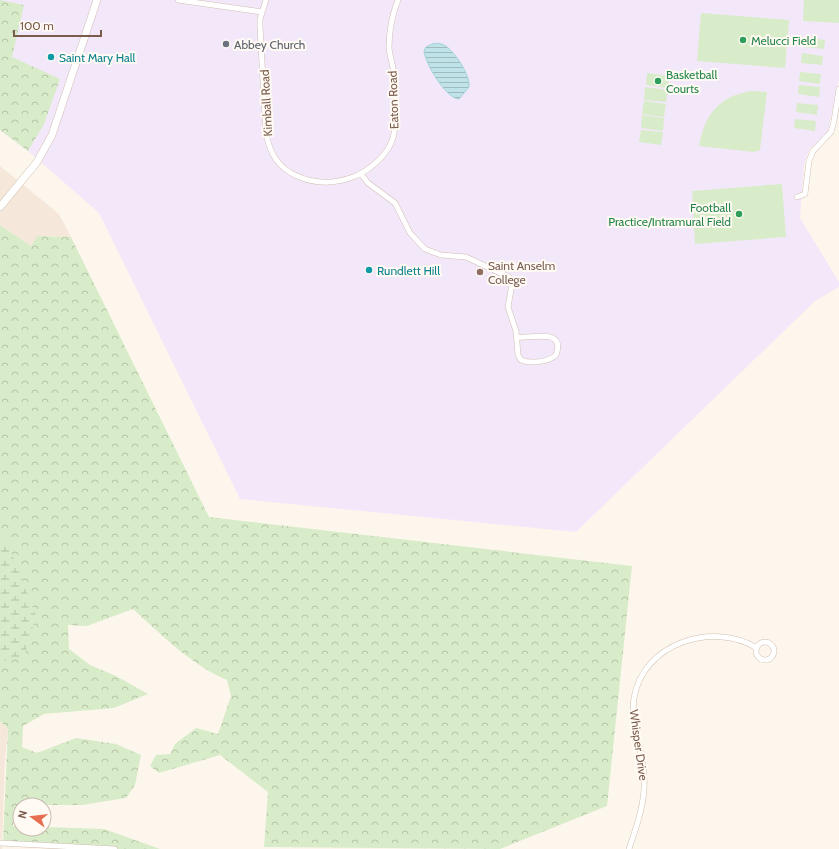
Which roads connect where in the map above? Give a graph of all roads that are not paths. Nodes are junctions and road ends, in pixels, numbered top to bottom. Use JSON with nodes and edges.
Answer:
{"nodes":[{"id":1,"x":97,"y":0,"type":"edge"},
{"id":2,"x":178,"y":0,"type":"edge"},
{"id":3,"x":266,"y":0,"type":"edge"},
{"id":4,"x":398,"y":0,"type":"edge"},
{"id":5,"x":262,"y":12,"type":"junction"},
{"id":6,"x":839,"y":89,"type":"edge"},
{"id":7,"x":361,"y":174,"type":"junction"},
{"id":8,"x":797,"y":197,"type":"dead end"},
{"id":9,"x":0,"y":207,"type":"edge"},
{"id":10,"x":517,"y":337,"type":"junction"},
{"id":11,"x":757,"y":648,"type":"dead end"},
{"id":12,"x":0,"y":843,"type":"edge"},
{"id":13,"x":116,"y":849,"type":"edge"},
{"id":14,"x":629,"y":849,"type":"edge"}],
"edges":[{"from":1,"to":9,"type":"street"},
{"from":2,"to":5,"type":"street"},
{"from":3,"to":5,"type":"street","name":"Kimball Road"},
{"from":4,"to":7,"type":"street","name":"Eaton Road"},
{"from":5,"to":7,"type":"street","name":"Kimball Road"},
{"from":6,"to":8,"type":"street"},
{"from":7,"to":10,"type":"street"},
{"from":10,"to":10,"type":"street"},
{"from":11,"to":14,"type":"street","name":"Whisper Drive"},
{"from":12,"to":13,"type":"street"}]}
